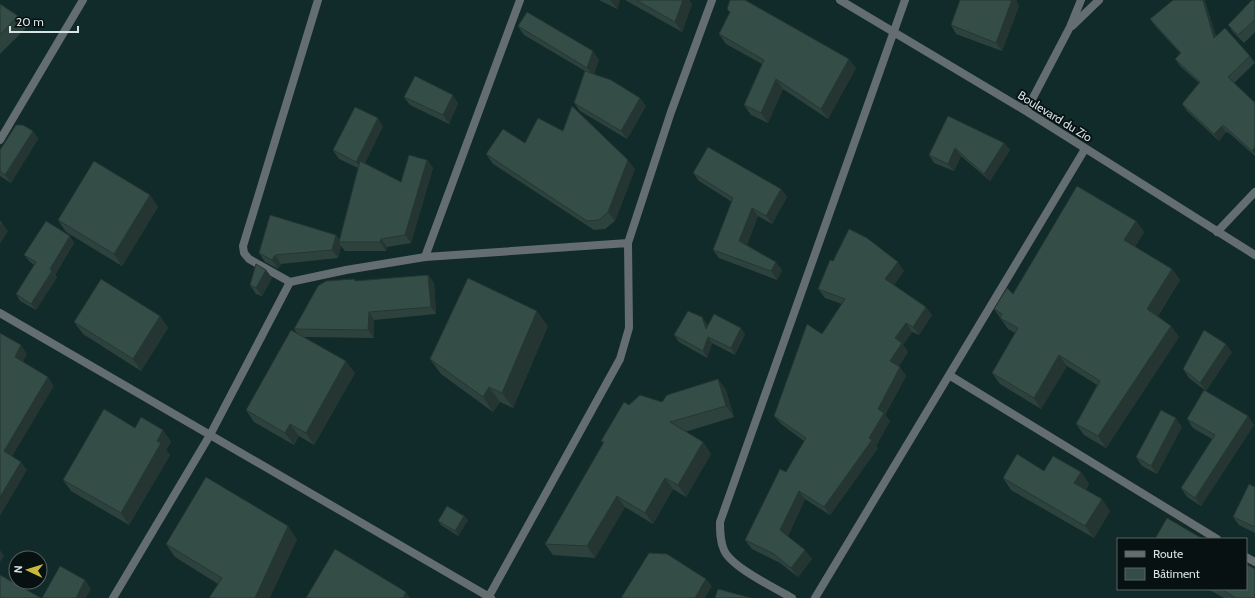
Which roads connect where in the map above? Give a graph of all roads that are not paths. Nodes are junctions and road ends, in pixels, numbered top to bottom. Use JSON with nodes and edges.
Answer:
{"nodes":[{"id":1,"x":83,"y":0,"type":"edge"},
{"id":2,"x":318,"y":0,"type":"edge"},
{"id":3,"x":520,"y":0,"type":"edge"},
{"id":4,"x":712,"y":0,"type":"edge"},
{"id":5,"x":840,"y":0,"type":"edge"},
{"id":6,"x":905,"y":0,"type":"edge"},
{"id":7,"x":1081,"y":0,"type":"edge"},
{"id":8,"x":1099,"y":0,"type":"edge"},
{"id":9,"x":1070,"y":27,"type":"junction"},
{"id":10,"x":893,"y":32,"type":"junction"},
{"id":11,"x":1026,"y":111,"type":"junction"},
{"id":12,"x":0,"y":140,"type":"edge"},
{"id":13,"x":1085,"y":149,"type":"junction"},
{"id":14,"x":1255,"y":192,"type":"edge"},
{"id":15,"x":1218,"y":232,"type":"junction"},
{"id":16,"x":628,"y":243,"type":"junction"},
{"id":17,"x":1255,"y":255,"type":"edge"},
{"id":18,"x":425,"y":257,"type":"junction"},
{"id":19,"x":290,"y":282,"type":"junction"},
{"id":20,"x":0,"y":313,"type":"edge"},
{"id":21,"x":949,"y":375,"type":"junction"},
{"id":22,"x":210,"y":435,"type":"junction"},
{"id":23,"x":1215,"y":538,"type":"edge"},
{"id":24,"x":113,"y":598,"type":"edge"},
{"id":25,"x":489,"y":598,"type":"edge"},
{"id":26,"x":792,"y":598,"type":"edge"},
{"id":27,"x":815,"y":598,"type":"edge"}],
"edges":[{"from":1,"to":12,"type":"street"},
{"from":2,"to":19,"type":"street"},
{"from":3,"to":18,"type":"street"},
{"from":4,"to":16,"type":"street"},
{"from":5,"to":10,"type":"street","name":"Boulevard du Zio"},
{"from":6,"to":10,"type":"street"},
{"from":7,"to":9,"type":"street"},
{"from":8,"to":9,"type":"street"},
{"from":9,"to":11,"type":"street"},
{"from":10,"to":11,"type":"street","name":"Boulevard du Zio"},
{"from":10,"to":26,"type":"street"},
{"from":11,"to":13,"type":"street","name":"Boulevard du Zio"},
{"from":13,"to":15,"type":"street","name":"Boulevard du Zio"},
{"from":13,"to":21,"type":"street"},
{"from":14,"to":15,"type":"street"},
{"from":15,"to":17,"type":"street","name":"Boulevard du Zio"},
{"from":16,"to":18,"type":"street"},
{"from":16,"to":25,"type":"street"},
{"from":18,"to":19,"type":"street"},
{"from":19,"to":22,"type":"street"},
{"from":20,"to":22,"type":"street"},
{"from":21,"to":23,"type":"street"},
{"from":21,"to":27,"type":"street"},
{"from":22,"to":24,"type":"street"},
{"from":22,"to":25,"type":"street"}]}
